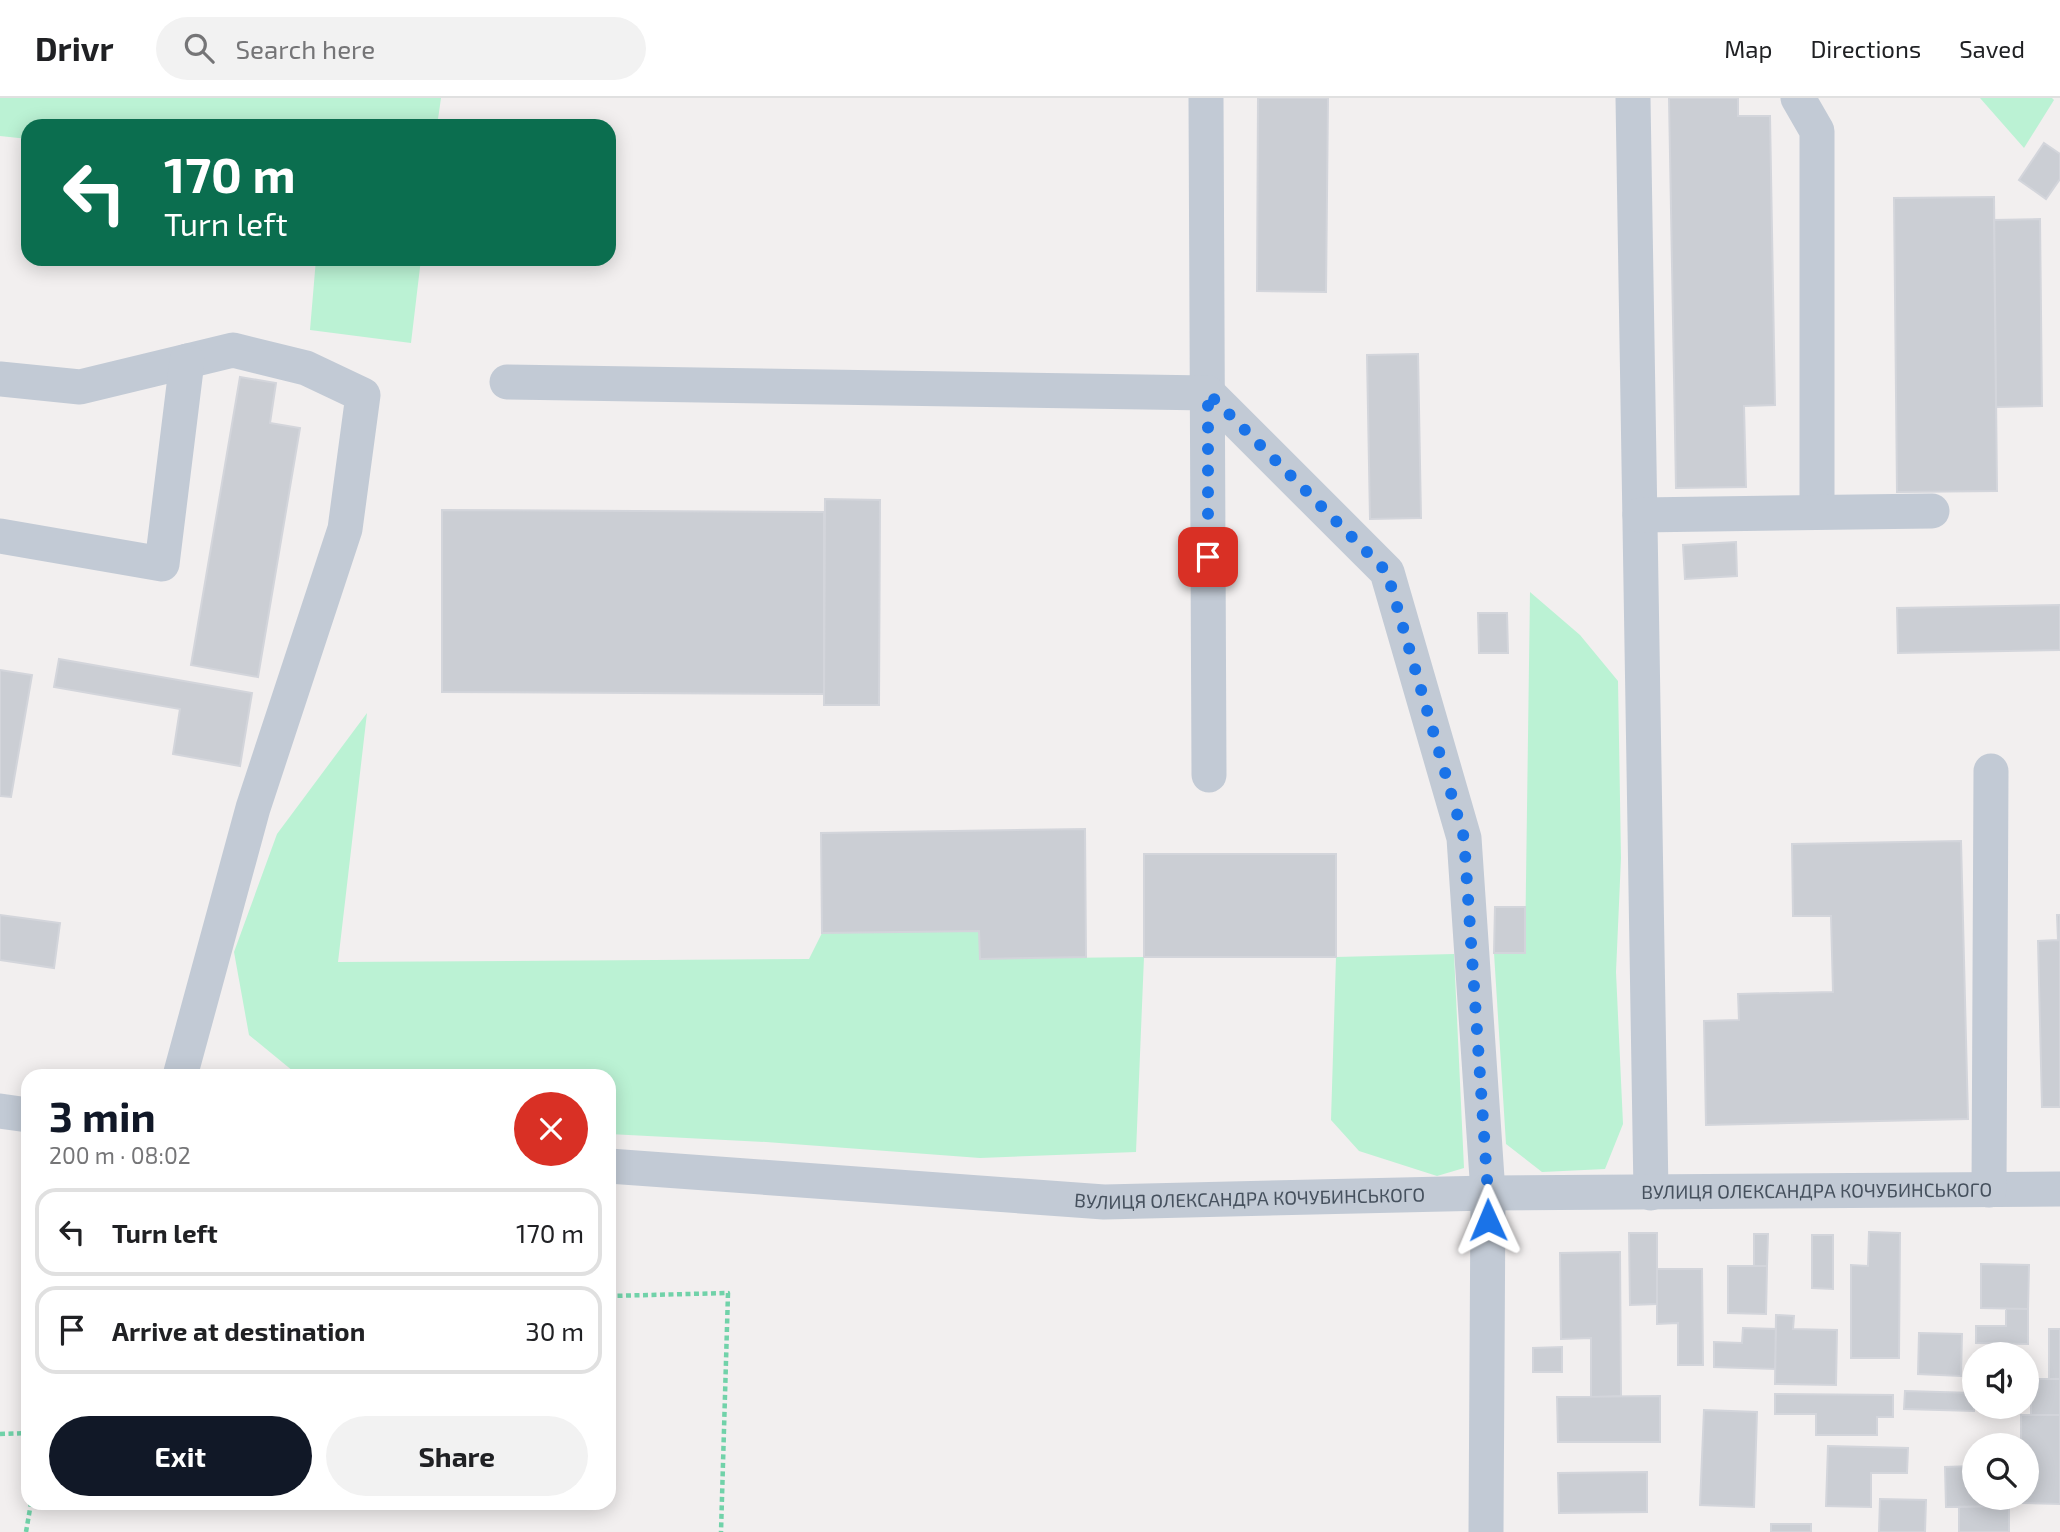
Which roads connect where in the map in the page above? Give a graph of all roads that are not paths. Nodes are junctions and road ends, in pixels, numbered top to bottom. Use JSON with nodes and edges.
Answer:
{"nodes":[{"id":1,"x":1206,"y":98,"type":"edge"},
{"id":2,"x":1633,"y":98,"type":"edge"},
{"id":3,"x":1798,"y":98,"type":"edge"},
{"id":4,"x":187,"y":361,"type":"junction"},
{"id":5,"x":0,"y":379,"type":"edge"},
{"id":6,"x":507,"y":382,"type":"dead end"},
{"id":7,"x":1208,"y":393,"type":"junction"},
{"id":8,"x":1932,"y":510,"type":"dead end"},
{"id":9,"x":1817,"y":511,"type":"junction"},
{"id":10,"x":1640,"y":515,"type":"junction"},
{"id":11,"x":0,"y":536,"type":"edge"},
{"id":12,"x":1991,"y":771,"type":"dead end"},
{"id":13,"x":1209,"y":775,"type":"dead end"},
{"id":14,"x":182,"y":1069,"type":"edge"},
{"id":15,"x":0,"y":1111,"type":"edge"},
{"id":16,"x":21,"y":1114,"type":"edge"},
{"id":17,"x":616,"y":1167,"type":"edge"},
{"id":18,"x":2060,"y":1189,"type":"edge"},
{"id":19,"x":1989,"y":1190,"type":"junction"},
{"id":20,"x":1651,"y":1193,"type":"junction"},
{"id":21,"x":1488,"y":1194,"type":"junction"},
{"id":22,"x":1486,"y":1532,"type":"edge"}],
"edges":[{"from":1,"to":7,"type":"street"},
{"from":2,"to":10,"type":"street"},
{"from":3,"to":9,"type":"street"},
{"from":4,"to":5,"type":"street"},
{"from":4,"to":11,"type":"street"},
{"from":4,"to":14,"type":"street"},
{"from":6,"to":7,"type":"street"},
{"from":7,"to":13,"type":"street"},
{"from":7,"to":21,"type":"street"},
{"from":8,"to":9,"type":"street"},
{"from":9,"to":10,"type":"street"},
{"from":10,"to":20,"type":"street"},
{"from":12,"to":19,"type":"street"},
{"from":15,"to":16,"type":"street"},
{"from":17,"to":21,"type":"street","name":"ВУЛИЦЯ ОЛЕКСАНДРА КОЧУБИНСЬКОГО"},
{"from":18,"to":19,"type":"street","name":"ВУЛИЦЯ ОЛЕКСАНДРА КОЧУБИНСЬКОГО"},
{"from":19,"to":20,"type":"street","name":"ВУЛИЦЯ ОЛЕКСАНДРА КОЧУБИНСЬКОГО"},
{"from":20,"to":21,"type":"street","name":"ВУЛИЦЯ ОЛЕКСАНДРА КОЧУБИНСЬКОГО"},
{"from":21,"to":22,"type":"street"}]}
